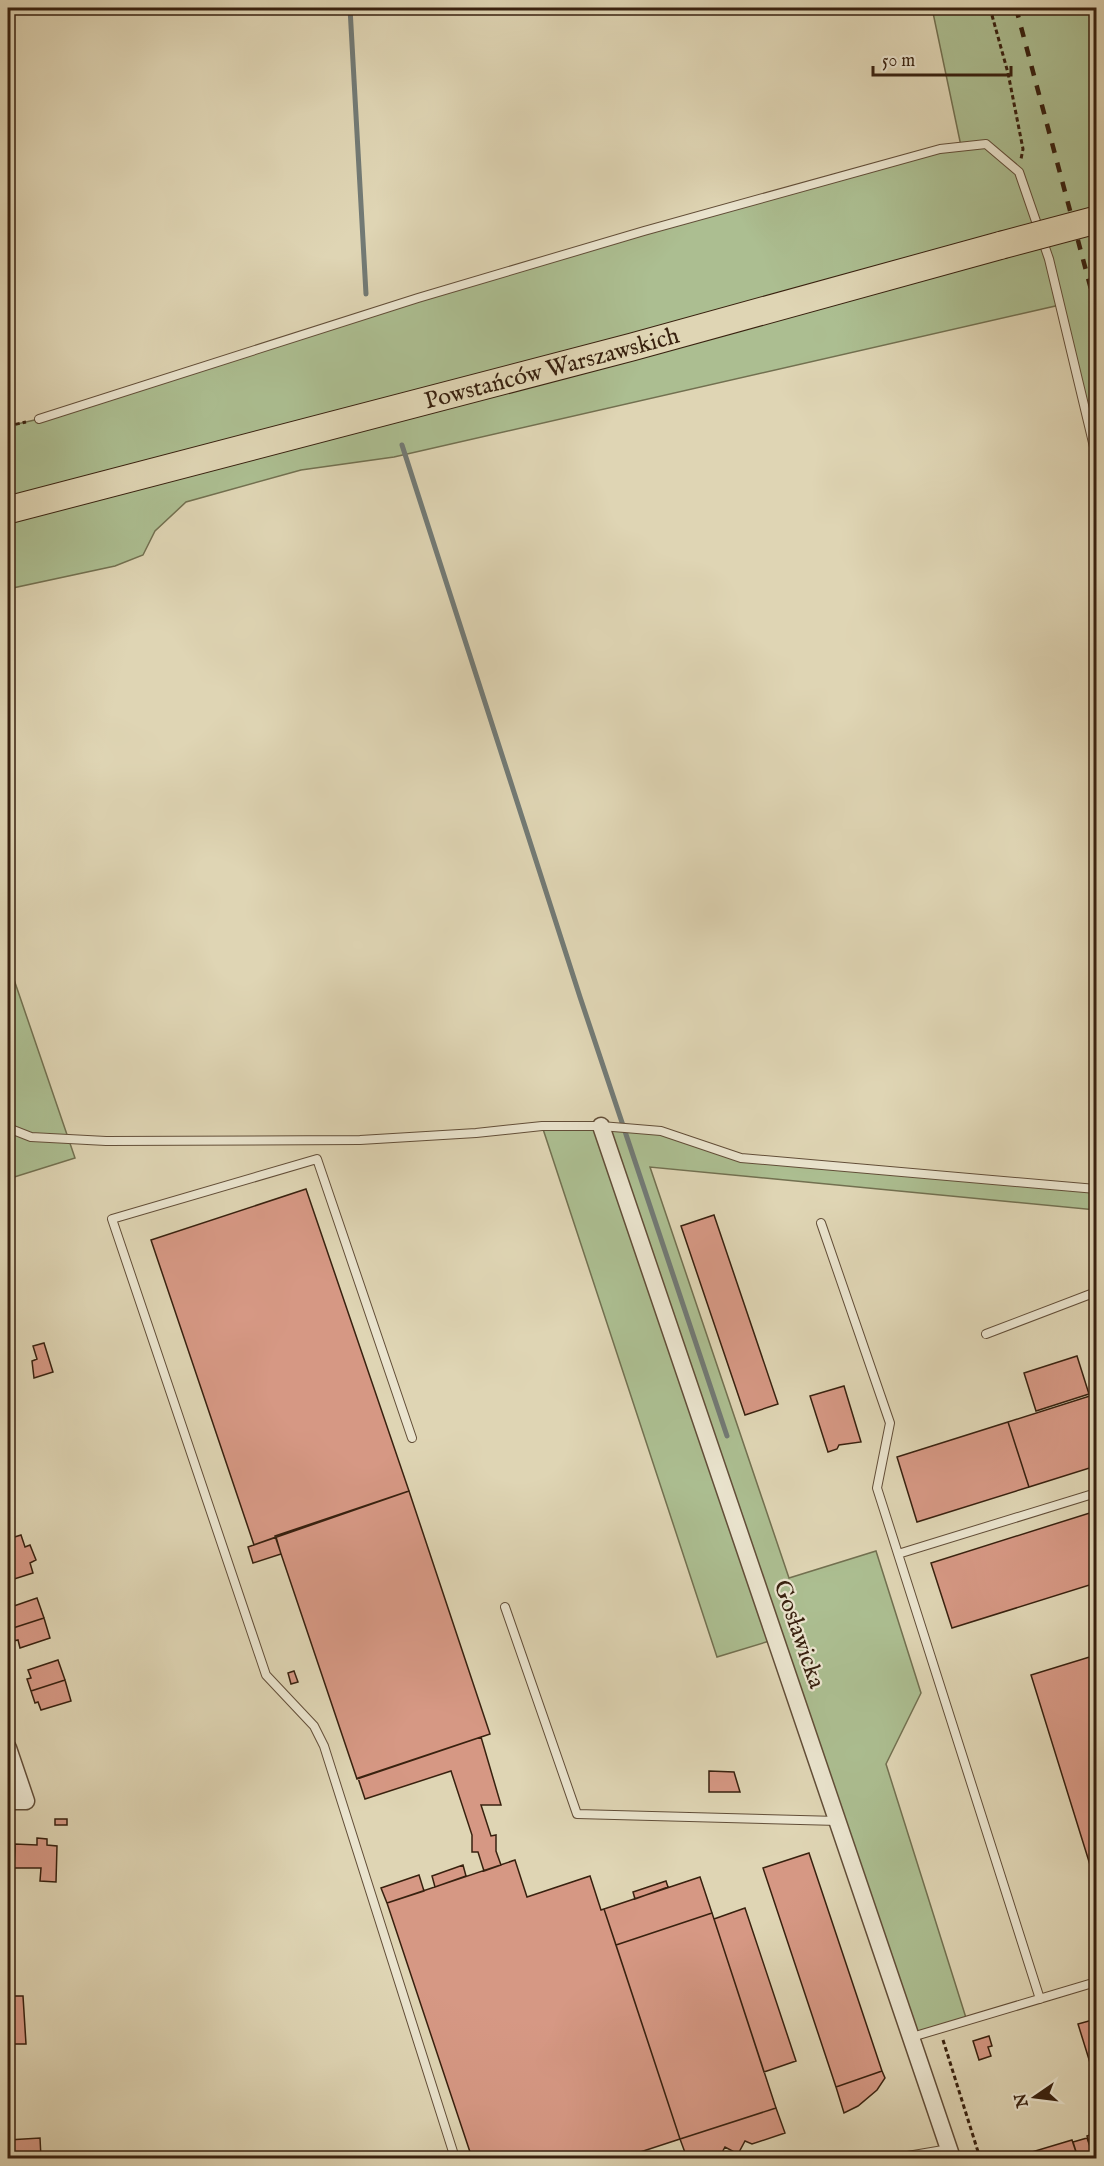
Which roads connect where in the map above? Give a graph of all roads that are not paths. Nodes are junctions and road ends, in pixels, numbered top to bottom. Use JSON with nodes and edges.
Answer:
{"nodes":[{"id":1,"x":1096,"y":220,"type":"edge"},
{"id":2,"x":39,"y":418,"type":"road end"},
{"id":3,"x":1096,"y":455,"type":"edge"},
{"id":4,"x":8,"y":510,"type":"edge"},
{"id":5,"x":601,"y":1126,"type":"junction"},
{"id":6,"x":8,"y":1128,"type":"edge"},
{"id":7,"x":1096,"y":1189,"type":"edge"},
{"id":8,"x":821,"y":1223,"type":"dead end"},
{"id":9,"x":1096,"y":1292,"type":"edge"},
{"id":10,"x":986,"y":1334,"type":"dead end"},
{"id":11,"x":412,"y":1437,"type":"dead end"},
{"id":12,"x":1096,"y":1493,"type":"edge"},
{"id":13,"x":898,"y":1554,"type":"junction"},
{"id":14,"x":505,"y":1607,"type":"dead end"},
{"id":15,"x":8,"y":1748,"type":"edge"},
{"id":16,"x":8,"y":1801,"type":"edge"},
{"id":17,"x":839,"y":1821,"type":"junction"},
{"id":18,"x":1096,"y":1982,"type":"edge"},
{"id":19,"x":1040,"y":1999,"type":"junction"},
{"id":20,"x":912,"y":2037,"type":"junction"},
{"id":21,"x":950,"y":2154,"type":"edge"},
{"id":22,"x":455,"y":2158,"type":"edge"},
{"id":23,"x":896,"y":2158,"type":"edge"}],
"edges":[{"from":1,"to":4,"type":"main road","name":"Powstańców Warszawskich","bridge":true},
{"from":2,"to":3,"type":"lane"},
{"from":5,"to":6,"type":"lane"},
{"from":5,"to":7,"type":"lane"},
{"from":5,"to":17,"type":"street","name":"Gosławicka"},
{"from":8,"to":13,"type":"lane"},
{"from":9,"to":10,"type":"lane"},
{"from":11,"to":22,"type":"lane"},
{"from":12,"to":13,"type":"lane"},
{"from":13,"to":19,"type":"lane"},
{"from":14,"to":17,"type":"lane"},
{"from":15,"to":16,"type":"street"},
{"from":17,"to":20,"type":"street","name":"Gosławicka"},
{"from":18,"to":19,"type":"lane"},
{"from":19,"to":20,"type":"lane"},
{"from":20,"to":21,"type":"street","name":"Gosławicka"},
{"from":21,"to":23,"type":"lane"}]}
